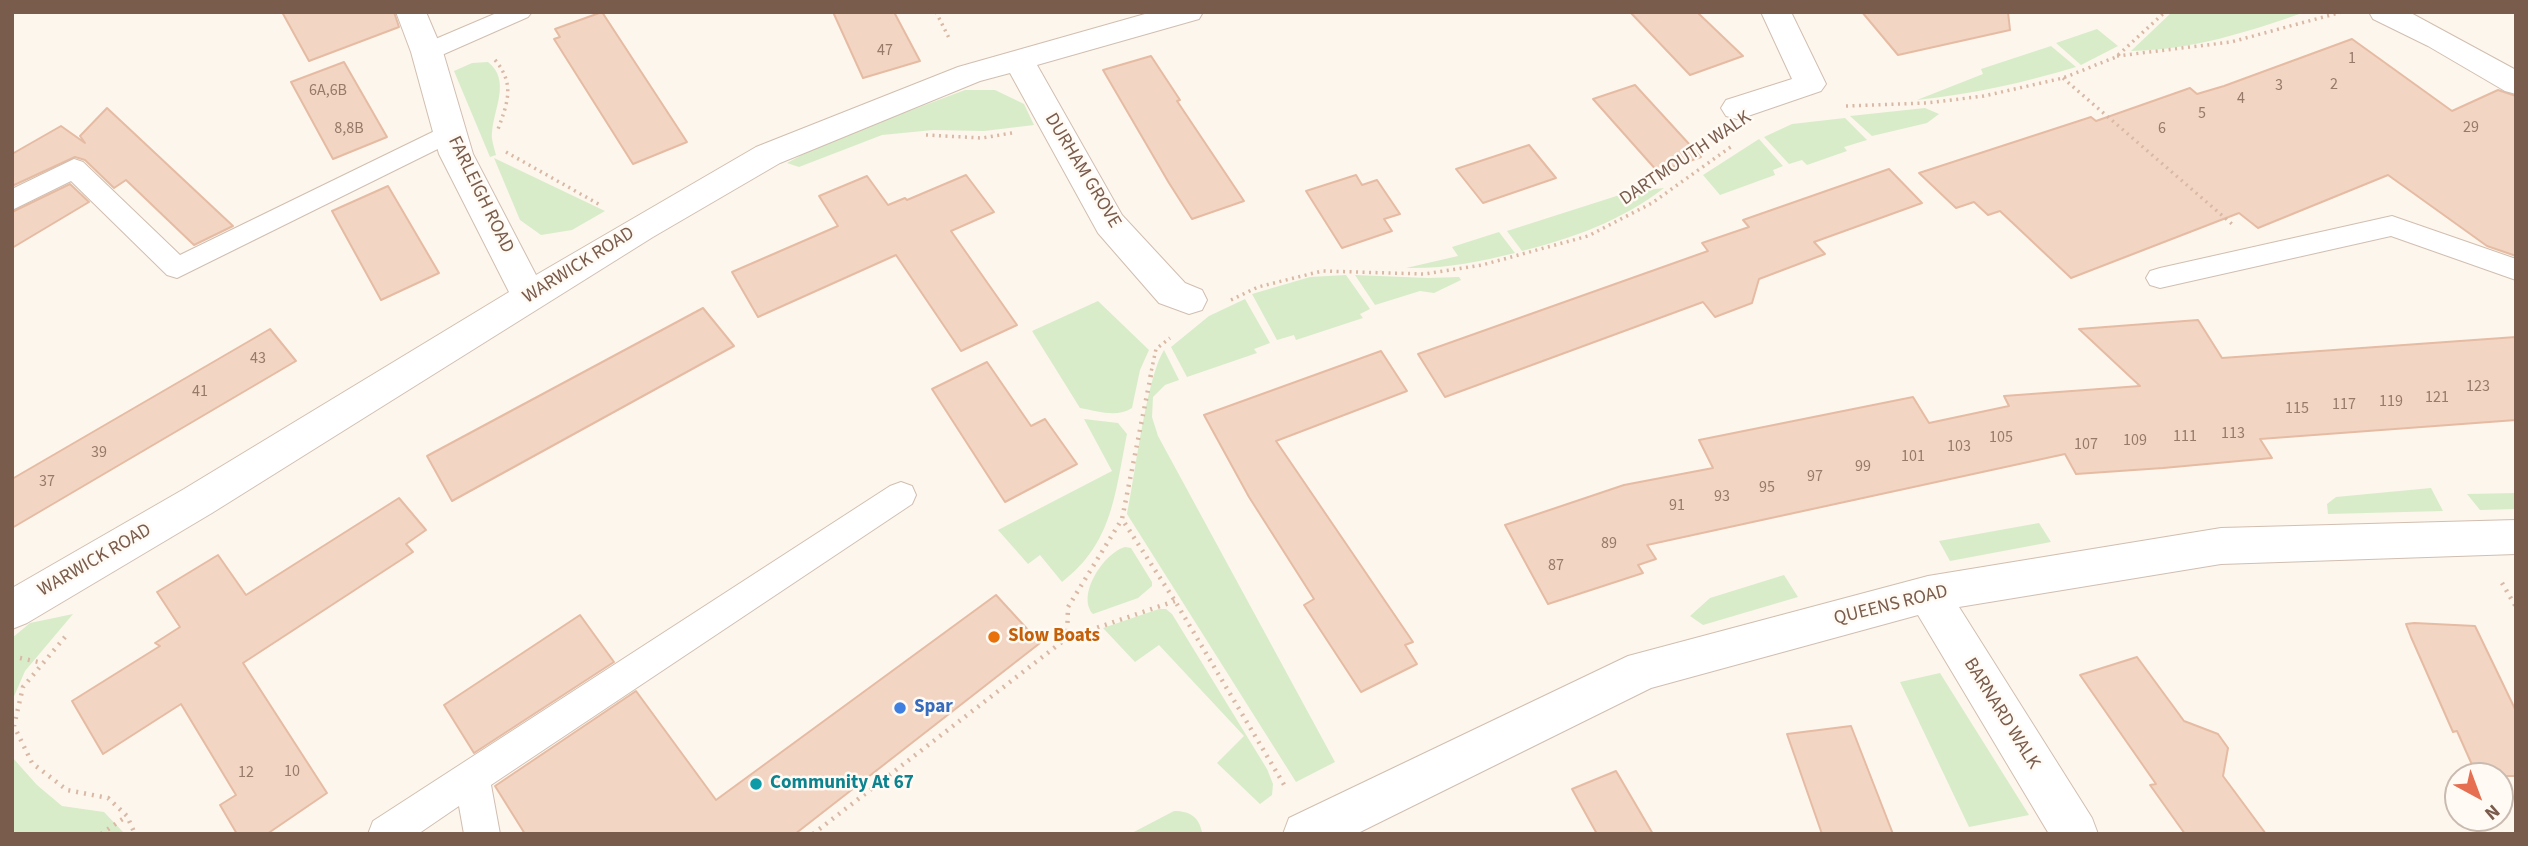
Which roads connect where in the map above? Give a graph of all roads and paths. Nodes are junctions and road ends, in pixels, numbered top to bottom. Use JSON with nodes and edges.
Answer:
{"nodes":[{"id":1,"x":411,"y":12,"type":"edge"},
{"id":2,"x":520,"y":12,"type":"edge"},
{"id":3,"x":1188,"y":12,"type":"edge"},
{"id":4,"x":1776,"y":12,"type":"edge"},
{"id":5,"x":2165,"y":12,"type":"edge"},
{"id":6,"x":2342,"y":12,"type":"edge"},
{"id":7,"x":2384,"y":12,"type":"edge"},
{"id":8,"x":437,"y":49,"type":"junction"},
{"id":9,"x":2116,"y":57,"type":"junction"},
{"id":10,"x":1018,"y":60,"type":"junction"},
{"id":11,"x":2063,"y":78,"type":"junction"},
{"id":12,"x":2516,"y":84,"type":"edge"},
{"id":13,"x":1833,"y":106,"type":"dead end"},
{"id":14,"x":1737,"y":108,"type":"dead end"},
{"id":15,"x":1054,"y":127,"type":"junction"},
{"id":16,"x":449,"y":133,"type":"junction"},
{"id":17,"x":925,"y":135,"type":"dead end"},
{"id":18,"x":500,"y":142,"type":"dead end"},
{"id":19,"x":1734,"y":144,"type":"dead end"},
{"id":20,"x":504,"y":150,"type":"dead end"},
{"id":21,"x":12,"y":201,"type":"edge"},
{"id":22,"x":641,"y":228,"type":"junction"},
{"id":23,"x":2267,"y":254,"type":"junction"},
{"id":24,"x":2516,"y":270,"type":"edge"},
{"id":25,"x":2161,"y":278,"type":"dead end"},
{"id":26,"x":529,"y":296,"type":"junction"},
{"id":27,"x":1189,"y":300,"type":"dead end"},
{"id":28,"x":1222,"y":305,"type":"dead end"},
{"id":29,"x":1177,"y":333,"type":"dead end"},
{"id":30,"x":901,"y":495,"type":"dead end"},
{"id":31,"x":1122,"y":519,"type":"junction"},
{"id":32,"x":2516,"y":537,"type":"edge"},
{"id":33,"x":1928,"y":594,"type":"junction"},
{"id":34,"x":1175,"y":601,"type":"junction"},
{"id":35,"x":12,"y":610,"type":"edge"},
{"id":36,"x":69,"y":632,"type":"dead end"},
{"id":37,"x":1067,"y":638,"type":"junction"},
{"id":38,"x":12,"y":656,"type":"edge"},
{"id":39,"x":43,"y":663,"type":"junction"},
{"id":40,"x":13,"y":727,"type":"edge"},
{"id":41,"x":472,"y":778,"type":"junction"},
{"id":42,"x":127,"y":816,"type":"junction"},
{"id":43,"x":1309,"y":832,"type":"edge"},
{"id":44,"x":101,"y":834,"type":"edge"},
{"id":45,"x":135,"y":834,"type":"edge"},
{"id":46,"x":386,"y":834,"type":"edge"},
{"id":47,"x":482,"y":834,"type":"edge"},
{"id":48,"x":813,"y":834,"type":"edge"},
{"id":49,"x":2075,"y":834,"type":"edge"}],
"edges":[{"from":1,"to":8,"type":"street","name":"FARLEIGH ROAD"},
{"from":2,"to":8,"type":"lane"},
{"from":3,"to":10,"type":"street","name":"WARWICK ROAD"},
{"from":4,"to":14,"type":"street"},
{"from":5,"to":9,"type":"path"},
{"from":6,"to":9,"type":"path"},
{"from":7,"to":12,"type":"street"},
{"from":8,"to":16,"type":"street","name":"FARLEIGH ROAD"},
{"from":8,"to":18,"type":"path"},
{"from":9,"to":11,"type":"path"},
{"from":10,"to":15,"type":"street","name":"DURHAM GROVE"},
{"from":10,"to":22,"type":"street","name":"WARWICK ROAD"},
{"from":11,"to":13,"type":"path"},
{"from":11,"to":23,"type":"path"},
{"from":15,"to":17,"type":"path"},
{"from":15,"to":27,"type":"street","name":"DURHAM GROVE"},
{"from":16,"to":21,"type":"lane"},
{"from":16,"to":26,"type":"street","name":"FARLEIGH ROAD"},
{"from":19,"to":28,"type":"path","name":"DARTMOUTH WALK"},
{"from":20,"to":22,"type":"path"},
{"from":22,"to":26,"type":"street","name":"WARWICK ROAD"},
{"from":23,"to":24,"type":"lane"},
{"from":23,"to":25,"type":"lane"},
{"from":26,"to":35,"type":"street","name":"WARWICK ROAD"},
{"from":29,"to":31,"type":"path"},
{"from":30,"to":41,"type":"lane"},
{"from":31,"to":34,"type":"path"},
{"from":31,"to":37,"type":"path"},
{"from":32,"to":33,"type":"street","name":"QUEENS ROAD"},
{"from":33,"to":43,"type":"street","name":"QUEENS ROAD"},
{"from":33,"to":49,"type":"street","name":"BARNARD WALK"},
{"from":34,"to":37,"type":"path"},
{"from":34,"to":43,"type":"path"},
{"from":36,"to":39,"type":"path"},
{"from":37,"to":48,"type":"path"},
{"from":38,"to":39,"type":"path"},
{"from":39,"to":40,"type":"path"},
{"from":40,"to":42,"type":"path"},
{"from":41,"to":46,"type":"lane"},
{"from":41,"to":47,"type":"lane"},
{"from":42,"to":44,"type":"path"},
{"from":42,"to":45,"type":"path"}]}
